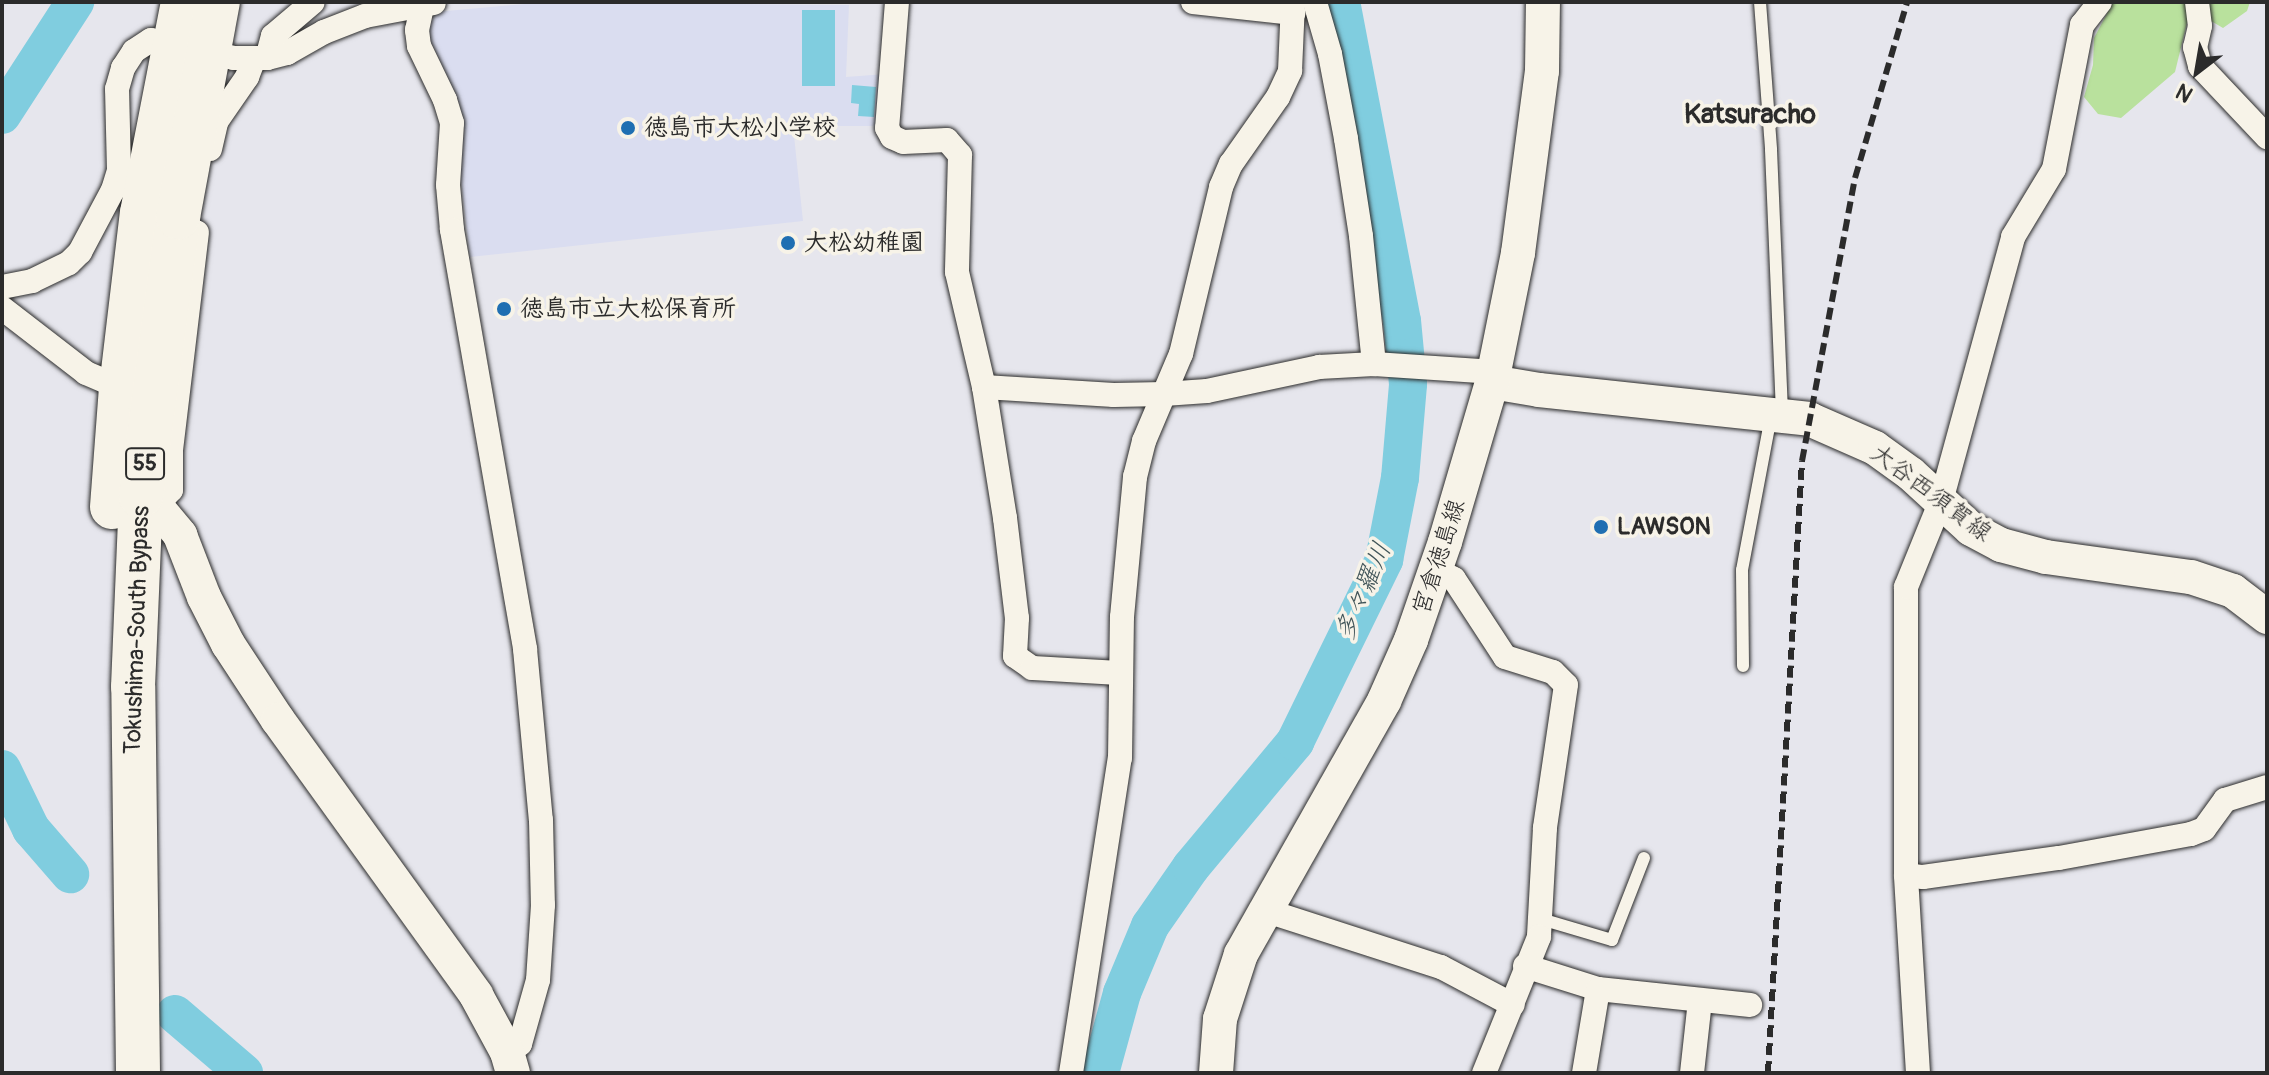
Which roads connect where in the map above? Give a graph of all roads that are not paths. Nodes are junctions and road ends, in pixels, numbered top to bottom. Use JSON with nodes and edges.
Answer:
{"nodes":[{"id":1,"x":218,"y":2,"type":"edge"},
{"id":2,"x":313,"y":2,"type":"edge"},
{"id":3,"x":897,"y":2,"type":"edge"},
{"id":4,"x":1193,"y":2,"type":"edge"},
{"id":5,"x":1543,"y":2,"type":"edge"},
{"id":6,"x":1760,"y":2,"type":"edge"},
{"id":7,"x":2100,"y":2,"type":"edge"},
{"id":8,"x":2197,"y":2,"type":"edge"},
{"id":9,"x":428,"y":3,"type":"edge"},
{"id":10,"x":1300,"y":6,"type":"edge"},
{"id":11,"x":189,"y":32,"type":"edge"},
{"id":12,"x":261,"y":59,"type":"junction"},
{"id":13,"x":2267,"y":137,"type":"edge"},
{"id":14,"x":2,"y":287,"type":"edge"},
{"id":15,"x":2,"y":308,"type":"edge"},
{"id":16,"x":1380,"y":364,"type":"junction"},
{"id":17,"x":1492,"y":382,"type":"junction"},
{"id":18,"x":984,"y":387,"type":"junction"},
{"id":19,"x":121,"y":388,"type":"junction"},
{"id":20,"x":1164,"y":394,"type":"junction"},
{"id":21,"x":1777,"y":413,"type":"junction"},
{"id":22,"x":137,"y":496,"type":"junction"},
{"id":23,"x":1941,"y":501,"type":"junction"},
{"id":24,"x":1437,"y":570,"type":"junction"},
{"id":25,"x":2263,"y":606,"type":"edge"},
{"id":26,"x":1743,"y":666,"type":"dead end"},
{"id":27,"x":1120,"y":673,"type":"junction"},
{"id":28,"x":2267,"y":787,"type":"edge"},
{"id":29,"x":1644,"y":858,"type":"dead end"},
{"id":30,"x":1906,"y":875,"type":"junction"},
{"id":31,"x":1264,"y":910,"type":"junction"},
{"id":32,"x":1541,"y":919,"type":"junction"},
{"id":33,"x":1525,"y":966,"type":"junction"},
{"id":34,"x":1598,"y":989,"type":"junction"},
{"id":35,"x":1700,"y":1000,"type":"junction"},
{"id":36,"x":1513,"y":1005,"type":"junction"},
{"id":37,"x":1750,"y":1005,"type":"dead end"},
{"id":38,"x":510,"y":1063,"type":"edge"},
{"id":39,"x":112,"y":1073,"type":"edge"},
{"id":40,"x":138,"y":1073,"type":"edge"},
{"id":41,"x":1071,"y":1073,"type":"edge"},
{"id":42,"x":1216,"y":1073,"type":"edge"},
{"id":43,"x":1484,"y":1073,"type":"edge"},
{"id":44,"x":1584,"y":1073,"type":"edge"},
{"id":45,"x":1692,"y":1073,"type":"edge"},
{"id":46,"x":1918,"y":1073,"type":"edge"}],
"edges":[{"from":1,"to":11,"type":"highway","name":"Tokushima-South Bypass","number":"55"},
{"from":2,"to":12,"type":"street"},
{"from":3,"to":18,"type":"street"},
{"from":4,"to":10,"type":"street"},
{"from":5,"to":17,"type":"main road","name":"宮倉徳島線"},
{"from":6,"to":21,"type":"lane"},
{"from":7,"to":23,"type":"street"},
{"from":8,"to":13,"type":"street"},
{"from":9,"to":12,"type":"street"},
{"from":9,"to":38,"type":"street"},
{"from":10,"to":16,"type":"street"},
{"from":10,"to":20,"type":"street"},
{"from":11,"to":12,"type":"street"},
{"from":11,"to":14,"type":"street"},
{"from":11,"to":19,"type":"highway","name":"Tokushima-South Bypass","number":"55"},
{"from":11,"to":22,"type":"highway","name":"Tokushima-South Bypass","number":"55"},
{"from":12,"to":22,"type":"street"},
{"from":15,"to":19,"type":"street"},
{"from":16,"to":17,"type":"street"},
{"from":16,"to":20,"type":"street"},
{"from":17,"to":21,"type":"main road","name":"大谷西須賀線"},
{"from":17,"to":24,"type":"main road","name":"宮倉徳島線"},
{"from":18,"to":20,"type":"street"},
{"from":18,"to":27,"type":"street"},
{"from":19,"to":22,"type":"highway","name":"Tokushima-South Bypass","number":"55"},
{"from":20,"to":27,"type":"street"},
{"from":21,"to":23,"type":"main road","name":"大谷西須賀線"},
{"from":21,"to":26,"type":"lane"},
{"from":22,"to":38,"type":"main road"},
{"from":22,"to":39,"type":"highway","name":"Tokushima-South Bypass","number":"55"},
{"from":22,"to":40,"type":"highway","name":"Tokushima-South Bypass","number":"55"},
{"from":23,"to":25,"type":"main road","name":"大谷西須賀線"},
{"from":23,"to":30,"type":"street"},
{"from":24,"to":31,"type":"main road","name":"宮倉徳島線"},
{"from":24,"to":32,"type":"street"},
{"from":27,"to":41,"type":"street"},
{"from":28,"to":30,"type":"street"},
{"from":29,"to":32,"type":"lane"},
{"from":30,"to":46,"type":"street"},
{"from":31,"to":36,"type":"street"},
{"from":31,"to":42,"type":"main road","name":"宮倉徳島線"},
{"from":32,"to":33,"type":"street"},
{"from":33,"to":34,"type":"street"},
{"from":33,"to":36,"type":"street"},
{"from":34,"to":35,"type":"street"},
{"from":34,"to":44,"type":"street"},
{"from":35,"to":37,"type":"street"},
{"from":35,"to":45,"type":"street"},
{"from":36,"to":43,"type":"street"}]}
